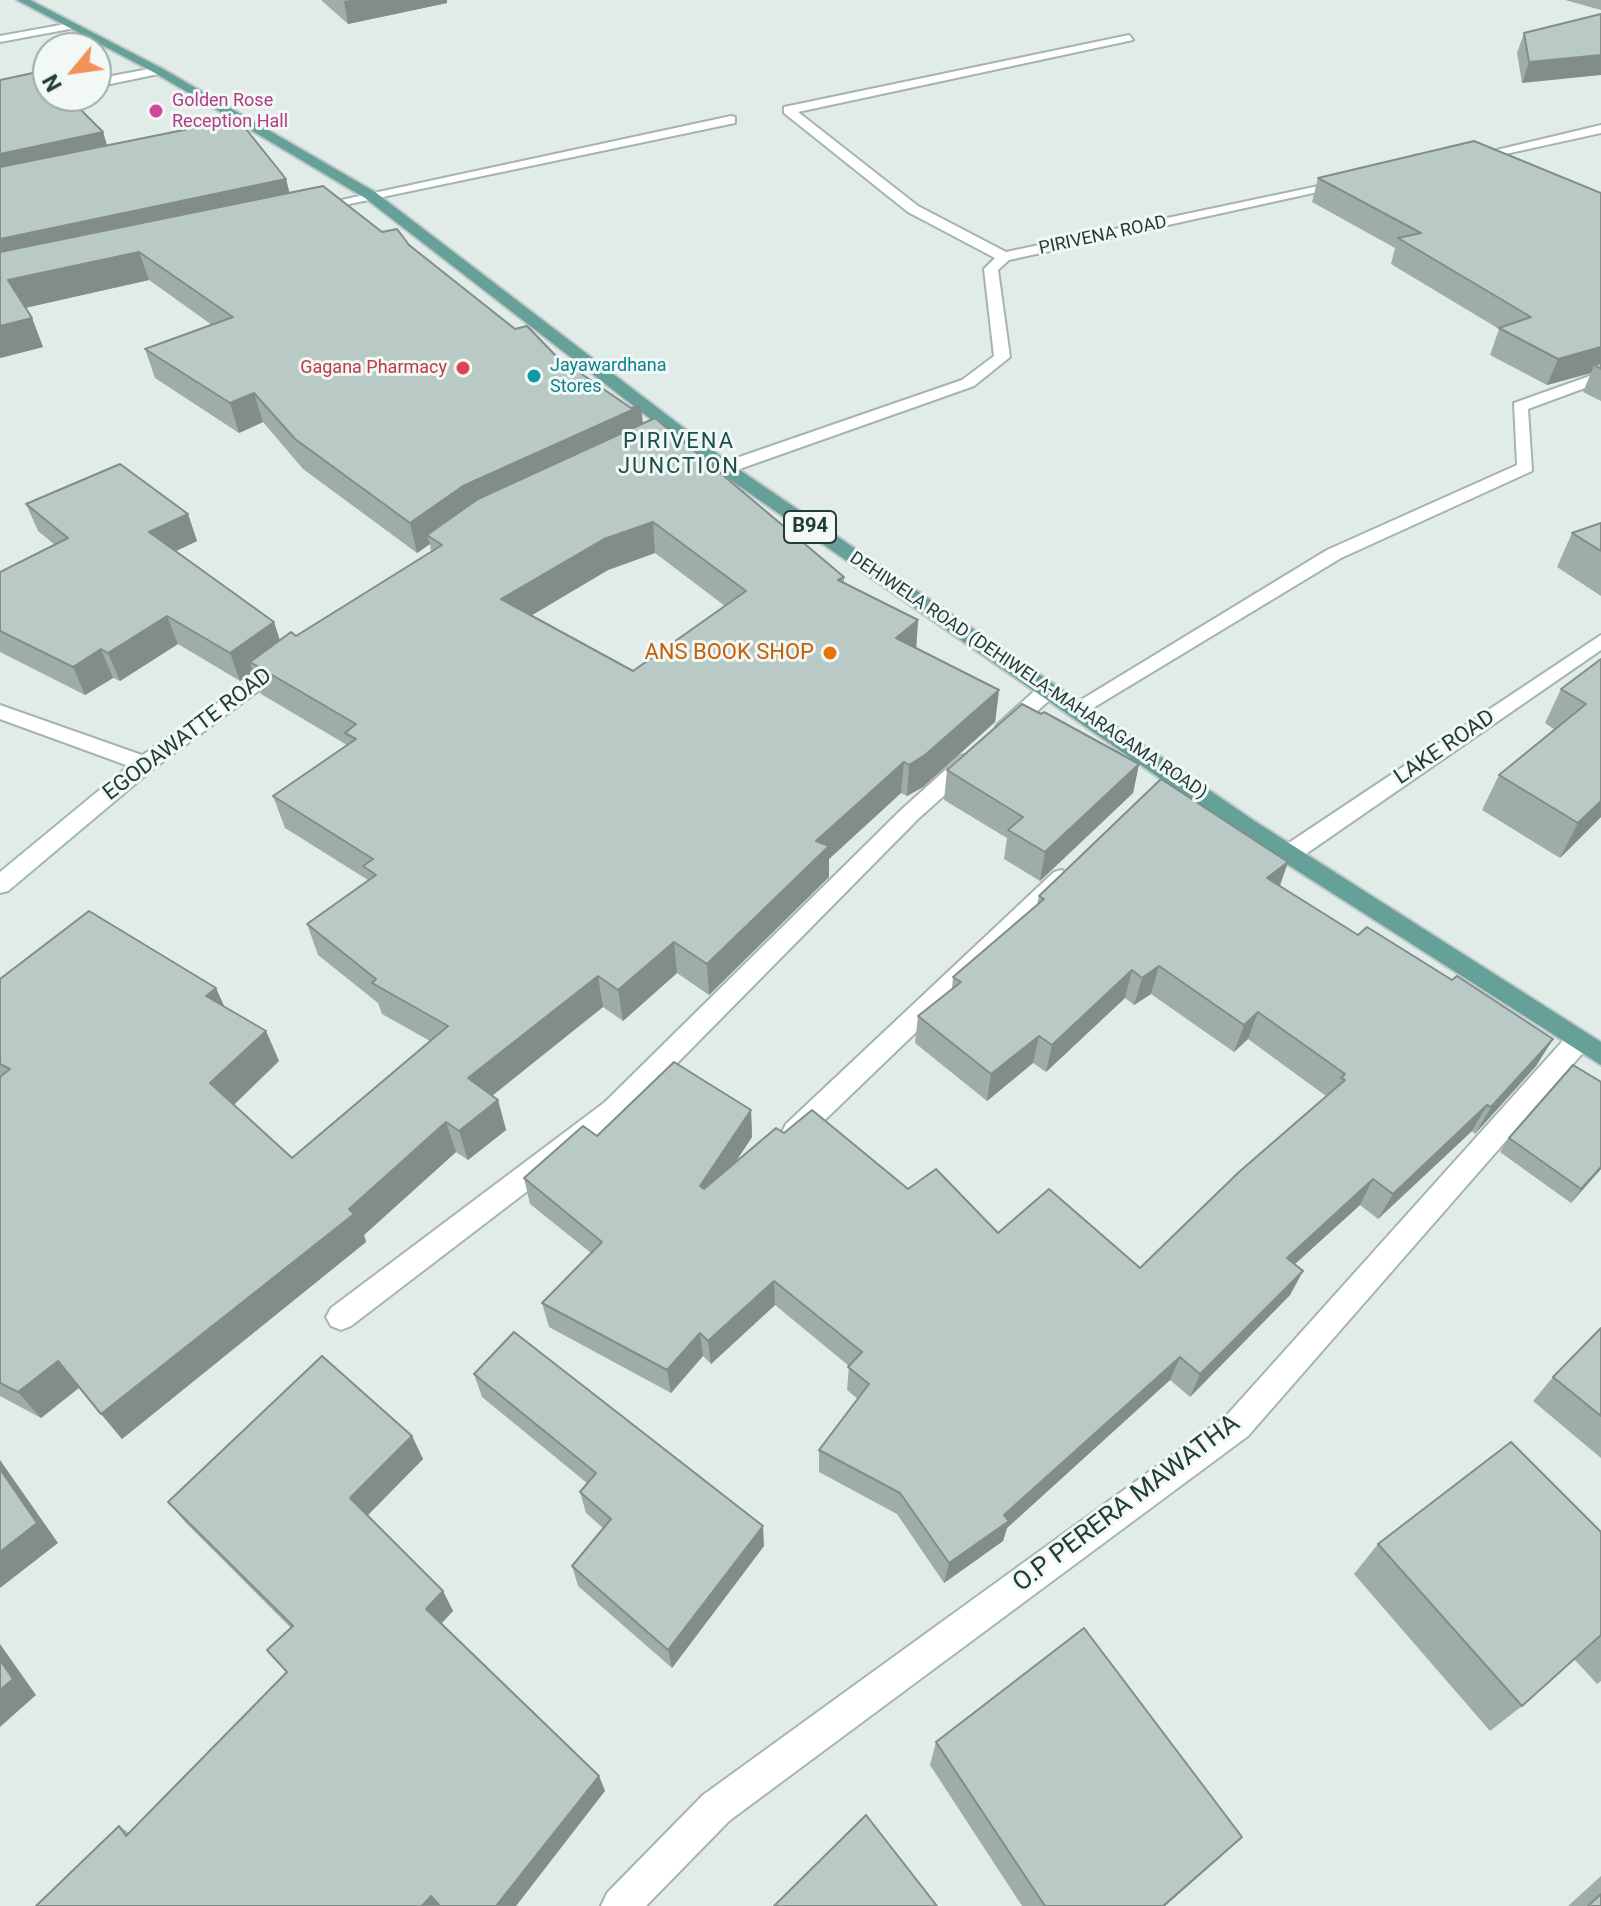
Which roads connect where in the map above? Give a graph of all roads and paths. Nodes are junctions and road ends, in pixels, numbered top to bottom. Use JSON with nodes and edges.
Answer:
{"nodes":[{"id":1,"x":22,"y":0,"type":"edge"},
{"id":2,"x":71,"y":26,"type":"junction"},
{"id":3,"x":1129,"y":38,"type":"dead end"},
{"id":4,"x":0,"y":39,"type":"edge"},
{"id":5,"x":159,"y":71,"type":"junction"},
{"id":6,"x":112,"y":80,"type":"edge"},
{"id":7,"x":731,"y":120,"type":"dead end"},
{"id":8,"x":1601,"y":129,"type":"edge"},
{"id":9,"x":1448,"y":162,"type":"edge"},
{"id":10,"x":1356,"y":182,"type":"edge"},
{"id":11,"x":370,"y":195,"type":"junction"},
{"id":12,"x":293,"y":212,"type":"edge"},
{"id":13,"x":1004,"y":257,"type":"junction"},
{"id":14,"x":1601,"y":377,"type":"edge"},
{"id":15,"x":725,"y":468,"type":"junction"},
{"id":16,"x":1601,"y":641,"type":"edge"},
{"id":17,"x":298,"y":653,"type":"edge"},
{"id":18,"x":1048,"y":690,"type":"junction"},
{"id":19,"x":1076,"y":709,"type":"junction"},
{"id":20,"x":0,"y":712,"type":"edge"},
{"id":21,"x":145,"y":764,"type":"junction"},
{"id":22,"x":1171,"y":774,"type":"junction"},
{"id":23,"x":1148,"y":796,"type":"edge"},
{"id":24,"x":1289,"y":854,"type":"junction"},
{"id":25,"x":1080,"y":861,"type":"edge"},
{"id":26,"x":0,"y":885,"type":"edge"},
{"id":27,"x":1589,"y":1048,"type":"edge"},
{"id":28,"x":795,"y":1132,"type":"edge"},
{"id":29,"x":341,"y":1317,"type":"dead end"},
{"id":30,"x":620,"y":1906,"type":"edge"}],
"edges":[{"from":1,"to":2,"type":"main road","name":"DEHIWELA ROAD (DEHIWELA-MAHARAGAMA ROAD)","number":"B94"},
{"from":2,"to":4,"type":"street"},
{"from":2,"to":5,"type":"main road","name":"DEHIWELA ROAD (DEHIWELA-MAHARAGAMA ROAD)","number":"B94"},
{"from":3,"to":13,"type":"street"},
{"from":5,"to":6,"type":"street"},
{"from":5,"to":11,"type":"main road","name":"DEHIWELA ROAD (DEHIWELA-MAHARAGAMA ROAD)","number":"B94"},
{"from":7,"to":11,"type":"street"},
{"from":8,"to":9,"type":"street"},
{"from":10,"to":13,"type":"street","name":"PIRIVENA ROAD"},
{"from":11,"to":12,"type":"street"},
{"from":11,"to":15,"type":"main road","name":"DEHIWELA ROAD (DEHIWELA-MAHARAGAMA ROAD)","number":"B94"},
{"from":13,"to":15,"type":"street"},
{"from":14,"to":19,"type":"street"},
{"from":15,"to":18,"type":"main road","name":"DEHIWELA ROAD (DEHIWELA-MAHARAGAMA ROAD)","number":"B94"},
{"from":16,"to":24,"type":"street","name":"LAKE ROAD"},
{"from":17,"to":21,"type":"street","name":"EGODAWATTE ROAD"},
{"from":18,"to":19,"type":"main road","name":"DEHIWELA ROAD (DEHIWELA-MAHARAGAMA ROAD)","number":"B94"},
{"from":18,"to":29,"type":"street"},
{"from":19,"to":22,"type":"main road","name":"DEHIWELA ROAD (DEHIWELA-MAHARAGAMA ROAD)","number":"B94"},
{"from":20,"to":21,"type":"street"},
{"from":21,"to":26,"type":"street","name":"EGODAWATTE ROAD"},
{"from":22,"to":23,"type":"street"},
{"from":22,"to":24,"type":"main road","name":"DEHIWELA ROAD (DEHIWELA-MAHARAGAMA ROAD)","number":"B94"},
{"from":24,"to":27,"type":"main road","name":"DEHIWELA ROAD (DEHIWELA-MAHARAGAMA ROAD)","number":"B94"},
{"from":25,"to":28,"type":"street"},
{"from":27,"to":30,"type":"street","name":"O.P PERERA MAWATHA"}]}
